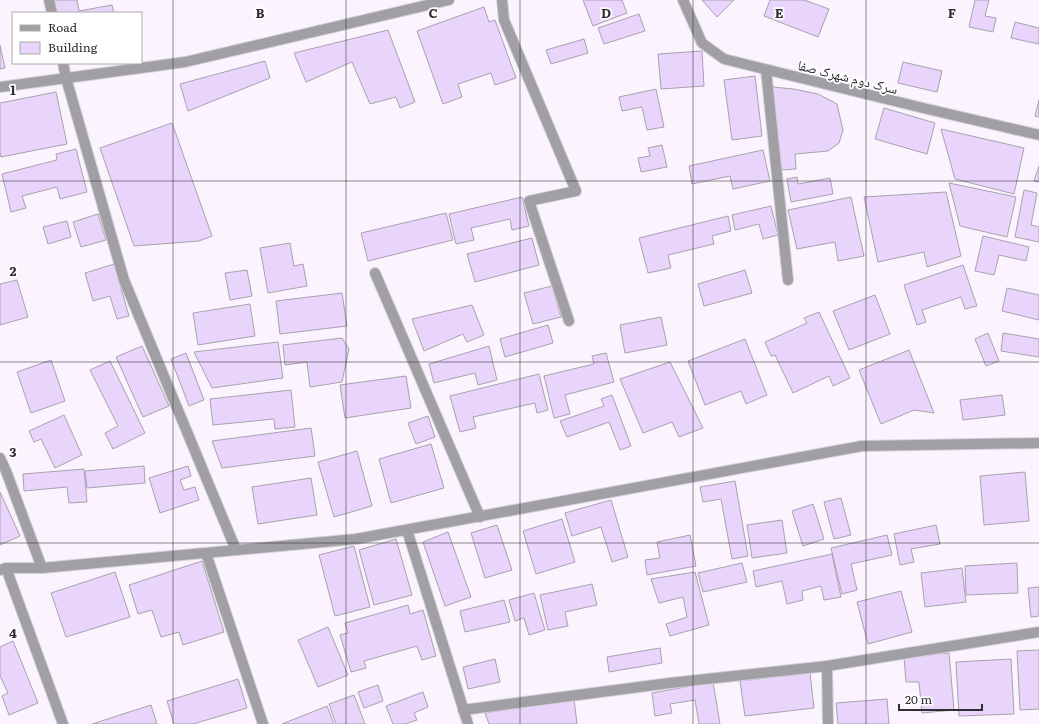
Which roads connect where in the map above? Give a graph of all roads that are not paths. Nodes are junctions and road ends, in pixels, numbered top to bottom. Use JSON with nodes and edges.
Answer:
{"nodes":[{"id":1,"x":49,"y":0,"type":"edge"},
{"id":2,"x":448,"y":0,"type":"edge"},
{"id":3,"x":502,"y":0,"type":"edge"},
{"id":4,"x":683,"y":0,"type":"edge"},
{"id":5,"x":52,"y":12,"type":"edge"},
{"id":6,"x":63,"y":64,"type":"edge"},
{"id":7,"x":766,"y":70,"type":"junction"},
{"id":8,"x":66,"y":78,"type":"junction"},
{"id":9,"x":0,"y":87,"type":"edge"},
{"id":10,"x":1039,"y":135,"type":"edge"},
{"id":11,"x":375,"y":273,"type":"dead end"},
{"id":12,"x":788,"y":280,"type":"dead end"},
{"id":13,"x":569,"y":321,"type":"dead end"},
{"id":14,"x":1039,"y":443,"type":"edge"},
{"id":15,"x":0,"y":458,"type":"edge"},
{"id":16,"x":480,"y":517,"type":"junction"},
{"id":17,"x":407,"y":530,"type":"junction"},
{"id":18,"x":236,"y":550,"type":"junction"},
{"id":19,"x":206,"y":553,"type":"junction"},
{"id":20,"x":42,"y":568,"type":"junction"},
{"id":21,"x":3,"y":569,"type":"edge"},
{"id":22,"x":1039,"y":632,"type":"edge"},
{"id":23,"x":827,"y":666,"type":"junction"},
{"id":24,"x":463,"y":710,"type":"junction"},
{"id":25,"x":63,"y":724,"type":"edge"},
{"id":26,"x":263,"y":724,"type":"edge"},
{"id":27,"x":468,"y":724,"type":"edge"},
{"id":28,"x":828,"y":724,"type":"edge"}],
"edges":[{"from":1,"to":5,"type":"street"},
{"from":2,"to":8,"type":"street"},
{"from":3,"to":13,"type":"street"},
{"from":4,"to":7,"type":"street","name":"سرک دوم شهرک صفا"},
{"from":6,"to":8,"type":"street"},
{"from":7,"to":10,"type":"street","name":"سرک دوم شهرک صفا"},
{"from":7,"to":12,"type":"street"},
{"from":8,"to":9,"type":"street"},
{"from":8,"to":18,"type":"street"},
{"from":11,"to":16,"type":"street"},
{"from":14,"to":16,"type":"street"},
{"from":15,"to":20,"type":"street"},
{"from":16,"to":17,"type":"street"},
{"from":17,"to":18,"type":"street"},
{"from":17,"to":24,"type":"street"},
{"from":18,"to":19,"type":"street"},
{"from":19,"to":20,"type":"street"},
{"from":19,"to":26,"type":"street"},
{"from":20,"to":21,"type":"street"},
{"from":21,"to":25,"type":"street"},
{"from":22,"to":23,"type":"street"},
{"from":23,"to":24,"type":"street"},
{"from":23,"to":28,"type":"street"},
{"from":24,"to":27,"type":"street"}]}
